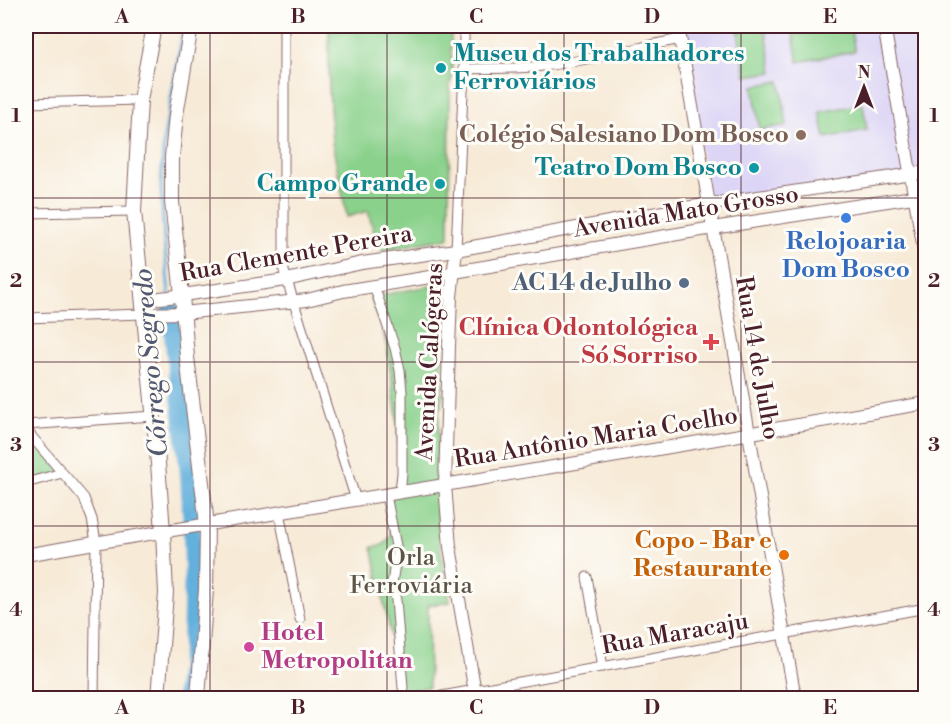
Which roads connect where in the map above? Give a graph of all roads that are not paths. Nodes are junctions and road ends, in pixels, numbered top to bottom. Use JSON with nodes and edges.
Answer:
{"nodes":[{"id":1,"x":154,"y":26,"type":"edge"},
{"id":2,"x":191,"y":26,"type":"edge"},
{"id":3,"x":284,"y":26,"type":"edge"},
{"id":4,"x":464,"y":26,"type":"edge"},
{"id":5,"x":678,"y":26,"type":"edge"},
{"id":6,"x":884,"y":26,"type":"edge"},
{"id":7,"x":680,"y":39,"type":"junction"},
{"id":8,"x":465,"y":69,"type":"junction"},
{"id":9,"x":140,"y":100,"type":"junction"},
{"id":10,"x":26,"y":103,"type":"edge"},
{"id":11,"x":926,"y":172,"type":"edge"},
{"id":12,"x":911,"y":175,"type":"junction"},
{"id":13,"x":920,"y":196,"type":"edge"},
{"id":14,"x":710,"y":204,"type":"junction"},
{"id":15,"x":134,"y":211,"type":"junction"},
{"id":16,"x":26,"y":213,"type":"edge"},
{"id":17,"x":713,"y":228,"type":"junction"},
{"id":18,"x":456,"y":249,"type":"junction"},
{"id":19,"x":926,"y":261,"type":"edge"},
{"id":20,"x":454,"y":272,"type":"junction"},
{"id":21,"x":286,"y":280,"type":"junction"},
{"id":22,"x":374,"y":286,"type":"junction"},
{"id":23,"x":176,"y":296,"type":"junction"},
{"id":24,"x":147,"y":299,"type":"junction"},
{"id":25,"x":294,"y":301,"type":"junction"},
{"id":26,"x":177,"y":313,"type":"junction"},
{"id":27,"x":148,"y":314,"type":"junction"},
{"id":28,"x":26,"y":318,"type":"edge"},
{"id":29,"x":926,"y":402,"type":"edge"},
{"id":30,"x":153,"y":416,"type":"junction"},
{"id":31,"x":26,"y":425,"type":"edge"},
{"id":32,"x":26,"y":430,"type":"edge"},
{"id":33,"x":749,"y":434,"type":"junction"},
{"id":34,"x":62,"y":473,"type":"junction"},
{"id":35,"x":26,"y":483,"type":"edge"},
{"id":36,"x":445,"y":485,"type":"junction"},
{"id":37,"x":400,"y":492,"type":"junction"},
{"id":38,"x":386,"y":495,"type":"junction"},
{"id":39,"x":356,"y":500,"type":"junction"},
{"id":40,"x":279,"y":512,"type":"junction"},
{"id":41,"x":200,"y":526,"type":"junction"},
{"id":42,"x":168,"y":531,"type":"junction"},
{"id":43,"x":96,"y":542,"type":"junction"},
{"id":44,"x":26,"y":555,"type":"edge"},
{"id":45,"x":587,"y":577,"type":"dead end"},
{"id":46,"x":926,"y":608,"type":"edge"},
{"id":47,"x":300,"y":619,"type":"dead end"},
{"id":48,"x":784,"y":634,"type":"junction"},
{"id":49,"x":603,"y":667,"type":"junction"},
{"id":50,"x":403,"y":688,"type":"dead end"},
{"id":51,"x":476,"y":694,"type":"edge"},
{"id":52,"x":94,"y":699,"type":"edge"},
{"id":53,"x":158,"y":699,"type":"edge"},
{"id":54,"x":198,"y":699,"type":"edge"},
{"id":55,"x":431,"y":699,"type":"edge"},
{"id":56,"x":795,"y":699,"type":"edge"}],
"edges":[{"from":1,"to":9,"type":"main road"},
{"from":2,"to":23,"type":"main road"},
{"from":3,"to":21,"type":"street"},
{"from":4,"to":8,"type":"street","name":"Avenida Calógeras"},
{"from":5,"to":7,"type":"main road","name":"Rua 14 de Julho"},
{"from":6,"to":12,"type":"main road"},
{"from":7,"to":8,"type":"street"},
{"from":7,"to":14,"type":"main road","name":"Rua 14 de Julho"},
{"from":8,"to":18,"type":"street","name":"Avenida Calógeras"},
{"from":9,"to":10,"type":"street"},
{"from":9,"to":15,"type":"main road"},
{"from":11,"to":12,"type":"main road","name":"Avenida Mato Grosso"},
{"from":12,"to":13,"type":"main road"},
{"from":12,"to":14,"type":"main road","name":"Avenida Mato Grosso"},
{"from":13,"to":17,"type":"main road","name":"Avenida Mato Grosso"},
{"from":13,"to":19,"type":"main road"},
{"from":14,"to":17,"type":"main road","name":"Rua 14 de Julho"},
{"from":14,"to":18,"type":"main road","name":"Avenida Mato Grosso"},
{"from":15,"to":16,"type":"street"},
{"from":15,"to":24,"type":"main road"},
{"from":17,"to":20,"type":"main road","name":"Avenida Mato Grosso"},
{"from":17,"to":33,"type":"main road","name":"Rua 14 de Julho"},
{"from":18,"to":20,"type":"main road","name":"Avenida Calógeras"},
{"from":18,"to":21,"type":"main road","name":"Rua Clemente Pereira"},
{"from":20,"to":22,"type":"main road","name":"Rua Clemente Pereira"},
{"from":20,"to":36,"type":"main road","name":"Avenida Calógeras"},
{"from":21,"to":23,"type":"main road","name":"Rua Clemente Pereira"},
{"from":21,"to":25,"type":"street"},
{"from":22,"to":25,"type":"main road","name":"Rua Clemente Pereira"},
{"from":22,"to":37,"type":"street"},
{"from":23,"to":24,"type":"main road","name":"Rua Clemente Pereira"},
{"from":23,"to":26,"type":"main road"},
{"from":24,"to":27,"type":"main road"},
{"from":25,"to":26,"type":"main road","name":"Rua Clemente Pereira"},
{"from":25,"to":39,"type":"street"},
{"from":26,"to":27,"type":"main road","name":"Rua Clemente Pereira"},
{"from":26,"to":41,"type":"main road"},
{"from":27,"to":28,"type":"street","name":"Rua Clemente Pereira"},
{"from":27,"to":30,"type":"main road"},
{"from":29,"to":33,"type":"main road","name":"Rua Antônio Maria Coelho"},
{"from":30,"to":31,"type":"street"},
{"from":30,"to":42,"type":"main road"},
{"from":32,"to":34,"type":"street"},
{"from":33,"to":36,"type":"main road","name":"Rua Antônio Maria Coelho"},
{"from":33,"to":48,"type":"main road","name":"Rua 14 de Julho"},
{"from":34,"to":35,"type":"street"},
{"from":34,"to":43,"type":"street"},
{"from":36,"to":37,"type":"main road","name":"Rua Antônio Maria Coelho"},
{"from":36,"to":51,"type":"main road","name":"Avenida Calógeras"},
{"from":37,"to":38,"type":"main road","name":"Rua Antônio Maria Coelho"},
{"from":38,"to":39,"type":"main road","name":"Rua Antônio Maria Coelho"},
{"from":38,"to":50,"type":"street"},
{"from":39,"to":40,"type":"main road","name":"Rua Antônio Maria Coelho"},
{"from":40,"to":41,"type":"main road","name":"Rua Antônio Maria Coelho"},
{"from":40,"to":47,"type":"street"},
{"from":41,"to":42,"type":"main road","name":"Rua Antônio Maria Coelho"},
{"from":41,"to":54,"type":"main road"},
{"from":42,"to":43,"type":"main road","name":"Rua Antônio Maria Coelho"},
{"from":42,"to":53,"type":"main road"},
{"from":43,"to":44,"type":"main road","name":"Rua Antônio Maria Coelho"},
{"from":43,"to":52,"type":"street"},
{"from":45,"to":49,"type":"street"},
{"from":46,"to":48,"type":"street","name":"Rua Maracaju"},
{"from":48,"to":49,"type":"street","name":"Rua Maracaju"},
{"from":48,"to":56,"type":"main road","name":"Rua 14 de Julho"},
{"from":49,"to":51,"type":"street","name":"Rua Maracaju"},
{"from":51,"to":55,"type":"street","name":"Rua Maracaju"}]}
